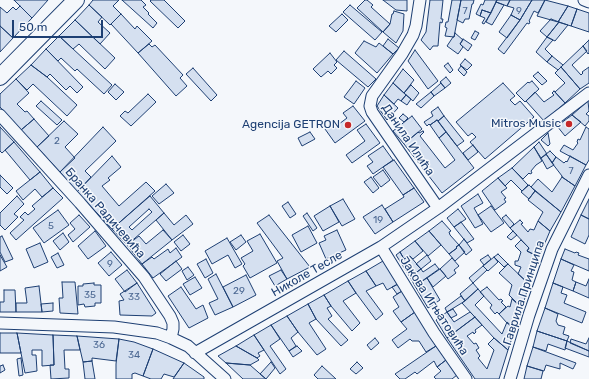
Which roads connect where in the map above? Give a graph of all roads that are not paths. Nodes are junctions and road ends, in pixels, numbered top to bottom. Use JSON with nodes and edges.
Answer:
{"nodes":[{"id":1,"x":76,"y":0,"type":"edge"},
{"id":2,"x":420,"y":0,"type":"edge"},
{"id":3,"x":584,"y":0,"type":"edge"},
{"id":4,"x":589,"y":2,"type":"edge"},
{"id":5,"x":0,"y":77,"type":"edge"},
{"id":6,"x":589,"y":93,"type":"edge"},
{"id":7,"x":0,"y":115,"type":"edge"},
{"id":8,"x":589,"y":175,"type":"edge"},
{"id":9,"x":438,"y":208,"type":"junction"},
{"id":10,"x":381,"y":247,"type":"junction"},
{"id":11,"x":0,"y":322,"type":"edge"},
{"id":12,"x":171,"y":338,"type":"junction"},
{"id":13,"x":195,"y":353,"type":"junction"},
{"id":14,"x":225,"y":379,"type":"edge"},
{"id":15,"x":466,"y":379,"type":"edge"},
{"id":16,"x":510,"y":379,"type":"edge"}],
"edges":[{"from":1,"to":5,"type":"main road"},
{"from":2,"to":9,"type":"street","name":"Данила Илића"},
{"from":3,"to":4,"type":"street"},
{"from":6,"to":9,"type":"street","name":"Николе Тесле"},
{"from":7,"to":12,"type":"street","name":"Бранка Радичевића"},
{"from":8,"to":16,"type":"street","name":"Гаврила Принципа"},
{"from":9,"to":10,"type":"street","name":"Николе Тесле"},
{"from":10,"to":13,"type":"street","name":"Николе Тесле"},
{"from":10,"to":15,"type":"street","name":"Јакова Игњатовића"},
{"from":11,"to":12,"type":"street"},
{"from":12,"to":13,"type":"street"},
{"from":13,"to":14,"type":"street"}]}
